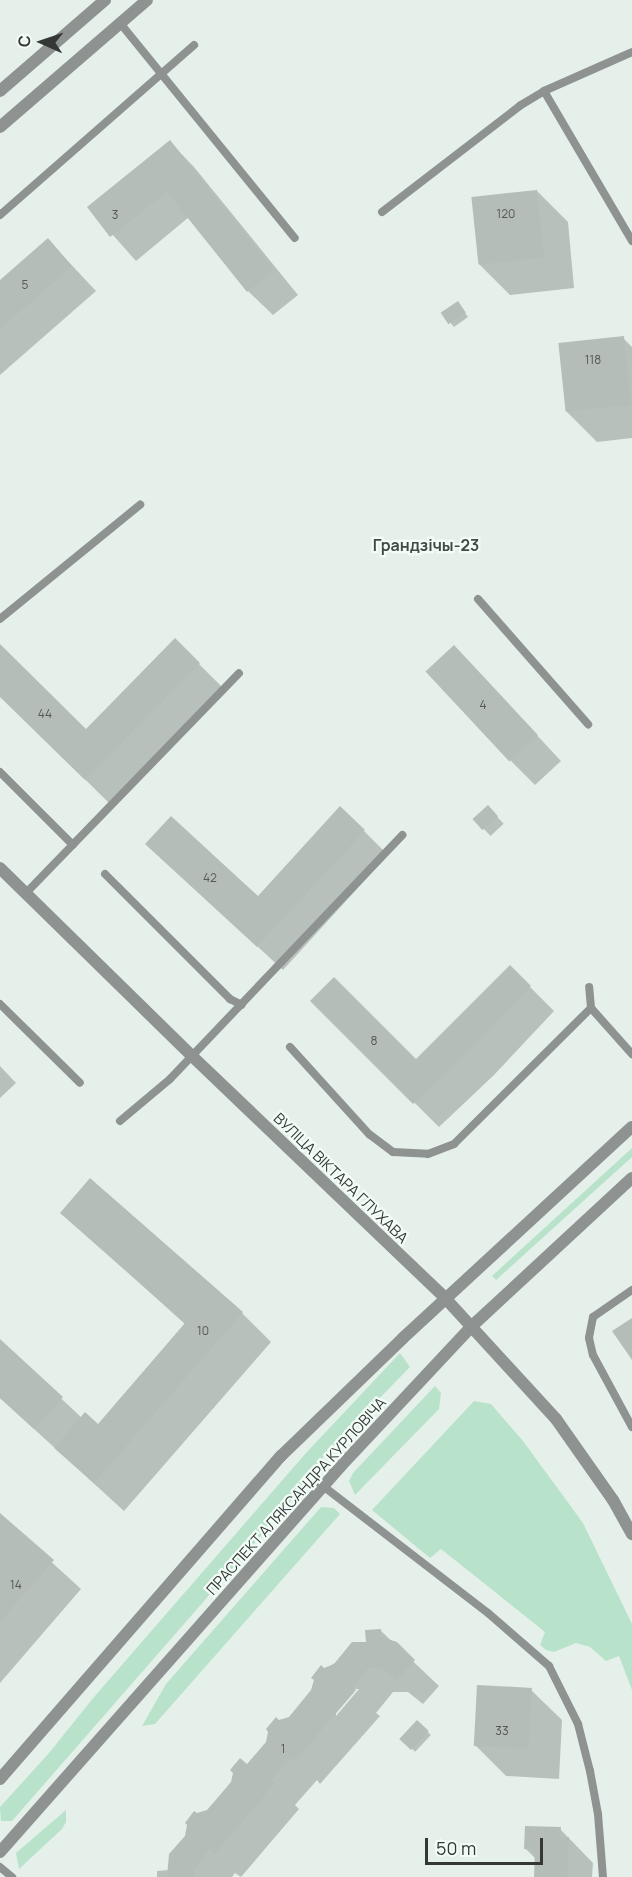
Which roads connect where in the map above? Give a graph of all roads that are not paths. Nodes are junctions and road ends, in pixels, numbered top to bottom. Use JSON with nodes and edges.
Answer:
{"nodes":[{"id":1,"x":105,"y":0,"type":"edge"},
{"id":2,"x":147,"y":0,"type":"edge"},
{"id":3,"x":120,"y":23,"type":"junction"},
{"id":4,"x":194,"y":45,"type":"dead end"},
{"id":5,"x":632,"y":52,"type":"edge"},
{"id":6,"x":162,"y":72,"type":"junction"},
{"id":7,"x":0,"y":91,"type":"edge"},
{"id":8,"x":544,"y":91,"type":"junction"},
{"id":9,"x":0,"y":127,"type":"edge"},
{"id":10,"x":382,"y":212,"type":"dead end"},
{"id":11,"x":0,"y":214,"type":"edge"},
{"id":12,"x":295,"y":238,"type":"dead end"},
{"id":13,"x":632,"y":241,"type":"edge"},
{"id":14,"x":140,"y":505,"type":"dead end"},
{"id":15,"x":478,"y":599,"type":"dead end"},
{"id":16,"x":0,"y":619,"type":"edge"},
{"id":17,"x":239,"y":673,"type":"dead end"},
{"id":18,"x":588,"y":724,"type":"dead end"},
{"id":19,"x":0,"y":772,"type":"edge"},
{"id":20,"x":402,"y":835,"type":"dead end"},
{"id":21,"x":73,"y":845,"type":"junction"},
{"id":22,"x":0,"y":868,"type":"edge"},
{"id":23,"x":105,"y":874,"type":"dead end"},
{"id":24,"x":26,"y":893,"type":"junction"},
{"id":25,"x":589,"y":987,"type":"dead end"},
{"id":26,"x":0,"y":1004,"type":"edge"},
{"id":27,"x":242,"y":1005,"type":"junction"},
{"id":28,"x":591,"y":1008,"type":"junction"},
{"id":29,"x":290,"y":1047,"type":"dead end"},
{"id":30,"x":632,"y":1054,"type":"edge"},
{"id":31,"x":192,"y":1056,"type":"junction"},
{"id":32,"x":80,"y":1083,"type":"dead end"},
{"id":33,"x":120,"y":1121,"type":"dead end"},
{"id":34,"x":632,"y":1127,"type":"edge"},
{"id":35,"x":632,"y":1178,"type":"edge"},
{"id":36,"x":632,"y":1290,"type":"edge"},
{"id":37,"x":446,"y":1299,"type":"junction"},
{"id":38,"x":472,"y":1326,"type":"junction"},
{"id":39,"x":632,"y":1427,"type":"edge"},
{"id":40,"x":323,"y":1486,"type":"junction"},
{"id":41,"x":632,"y":1534,"type":"edge"},
{"id":42,"x":0,"y":1779,"type":"edge"},
{"id":43,"x":0,"y":1852,"type":"edge"},
{"id":44,"x":0,"y":1867,"type":"edge"},
{"id":45,"x":12,"y":1877,"type":"edge"},
{"id":46,"x":603,"y":1877,"type":"edge"}],
"edges":[{"from":1,"to":7,"type":"street"},
{"from":2,"to":3,"type":"street"},
{"from":3,"to":6,"type":"lane"},
{"from":3,"to":9,"type":"street"},
{"from":4,"to":6,"type":"lane"},
{"from":5,"to":8,"type":"lane"},
{"from":6,"to":11,"type":"lane"},
{"from":6,"to":12,"type":"lane"},
{"from":8,"to":10,"type":"lane"},
{"from":8,"to":13,"type":"lane"},
{"from":14,"to":16,"type":"lane"},
{"from":15,"to":18,"type":"lane"},
{"from":17,"to":21,"type":"lane"},
{"from":19,"to":21,"type":"lane"},
{"from":20,"to":27,"type":"lane"},
{"from":21,"to":24,"type":"lane"},
{"from":22,"to":24,"type":"street","name":"ВУЛІЦА ВІКТАРА ГЛУХАВА"},
{"from":23,"to":27,"type":"lane"},
{"from":24,"to":31,"type":"street","name":"ВУЛІЦА ВІКТАРА ГЛУХАВА"},
{"from":25,"to":28,"type":"lane"},
{"from":26,"to":32,"type":"lane"},
{"from":27,"to":31,"type":"lane"},
{"from":28,"to":29,"type":"lane"},
{"from":28,"to":30,"type":"lane"},
{"from":31,"to":33,"type":"lane"},
{"from":31,"to":37,"type":"street","name":"ВУЛІЦА ВІКТАРА ГЛУХАВА"},
{"from":34,"to":37,"type":"street","name":"ПРАСПЕКТ АЛЯКСАНДРА КУРЛОВІЧА"},
{"from":35,"to":38,"type":"street","name":"ПРАСПЕКТ АЛЯКСАНДРА КУРЛОВІЧА"},
{"from":36,"to":39,"type":"lane"},
{"from":37,"to":38,"type":"street","name":"ВУЛІЦА ВІКТАРА ГЛУХАВА"},
{"from":37,"to":42,"type":"street","name":"ПРАСПЕКТ АЛЯКСАНДРА КУРЛОВІЧА"},
{"from":38,"to":40,"type":"street","name":"ПРАСПЕКТ АЛЯКСАНДРА КУРЛОВІЧА"},
{"from":38,"to":41,"type":"street","name":"ВУЛІЦА ВІКТАРА ГЛУХАВА"},
{"from":40,"to":43,"type":"street","name":"ПРАСПЕКТ АЛЯКСАНДРА КУРЛОВІЧА"},
{"from":40,"to":46,"type":"lane"},
{"from":44,"to":45,"type":"lane"}]}
